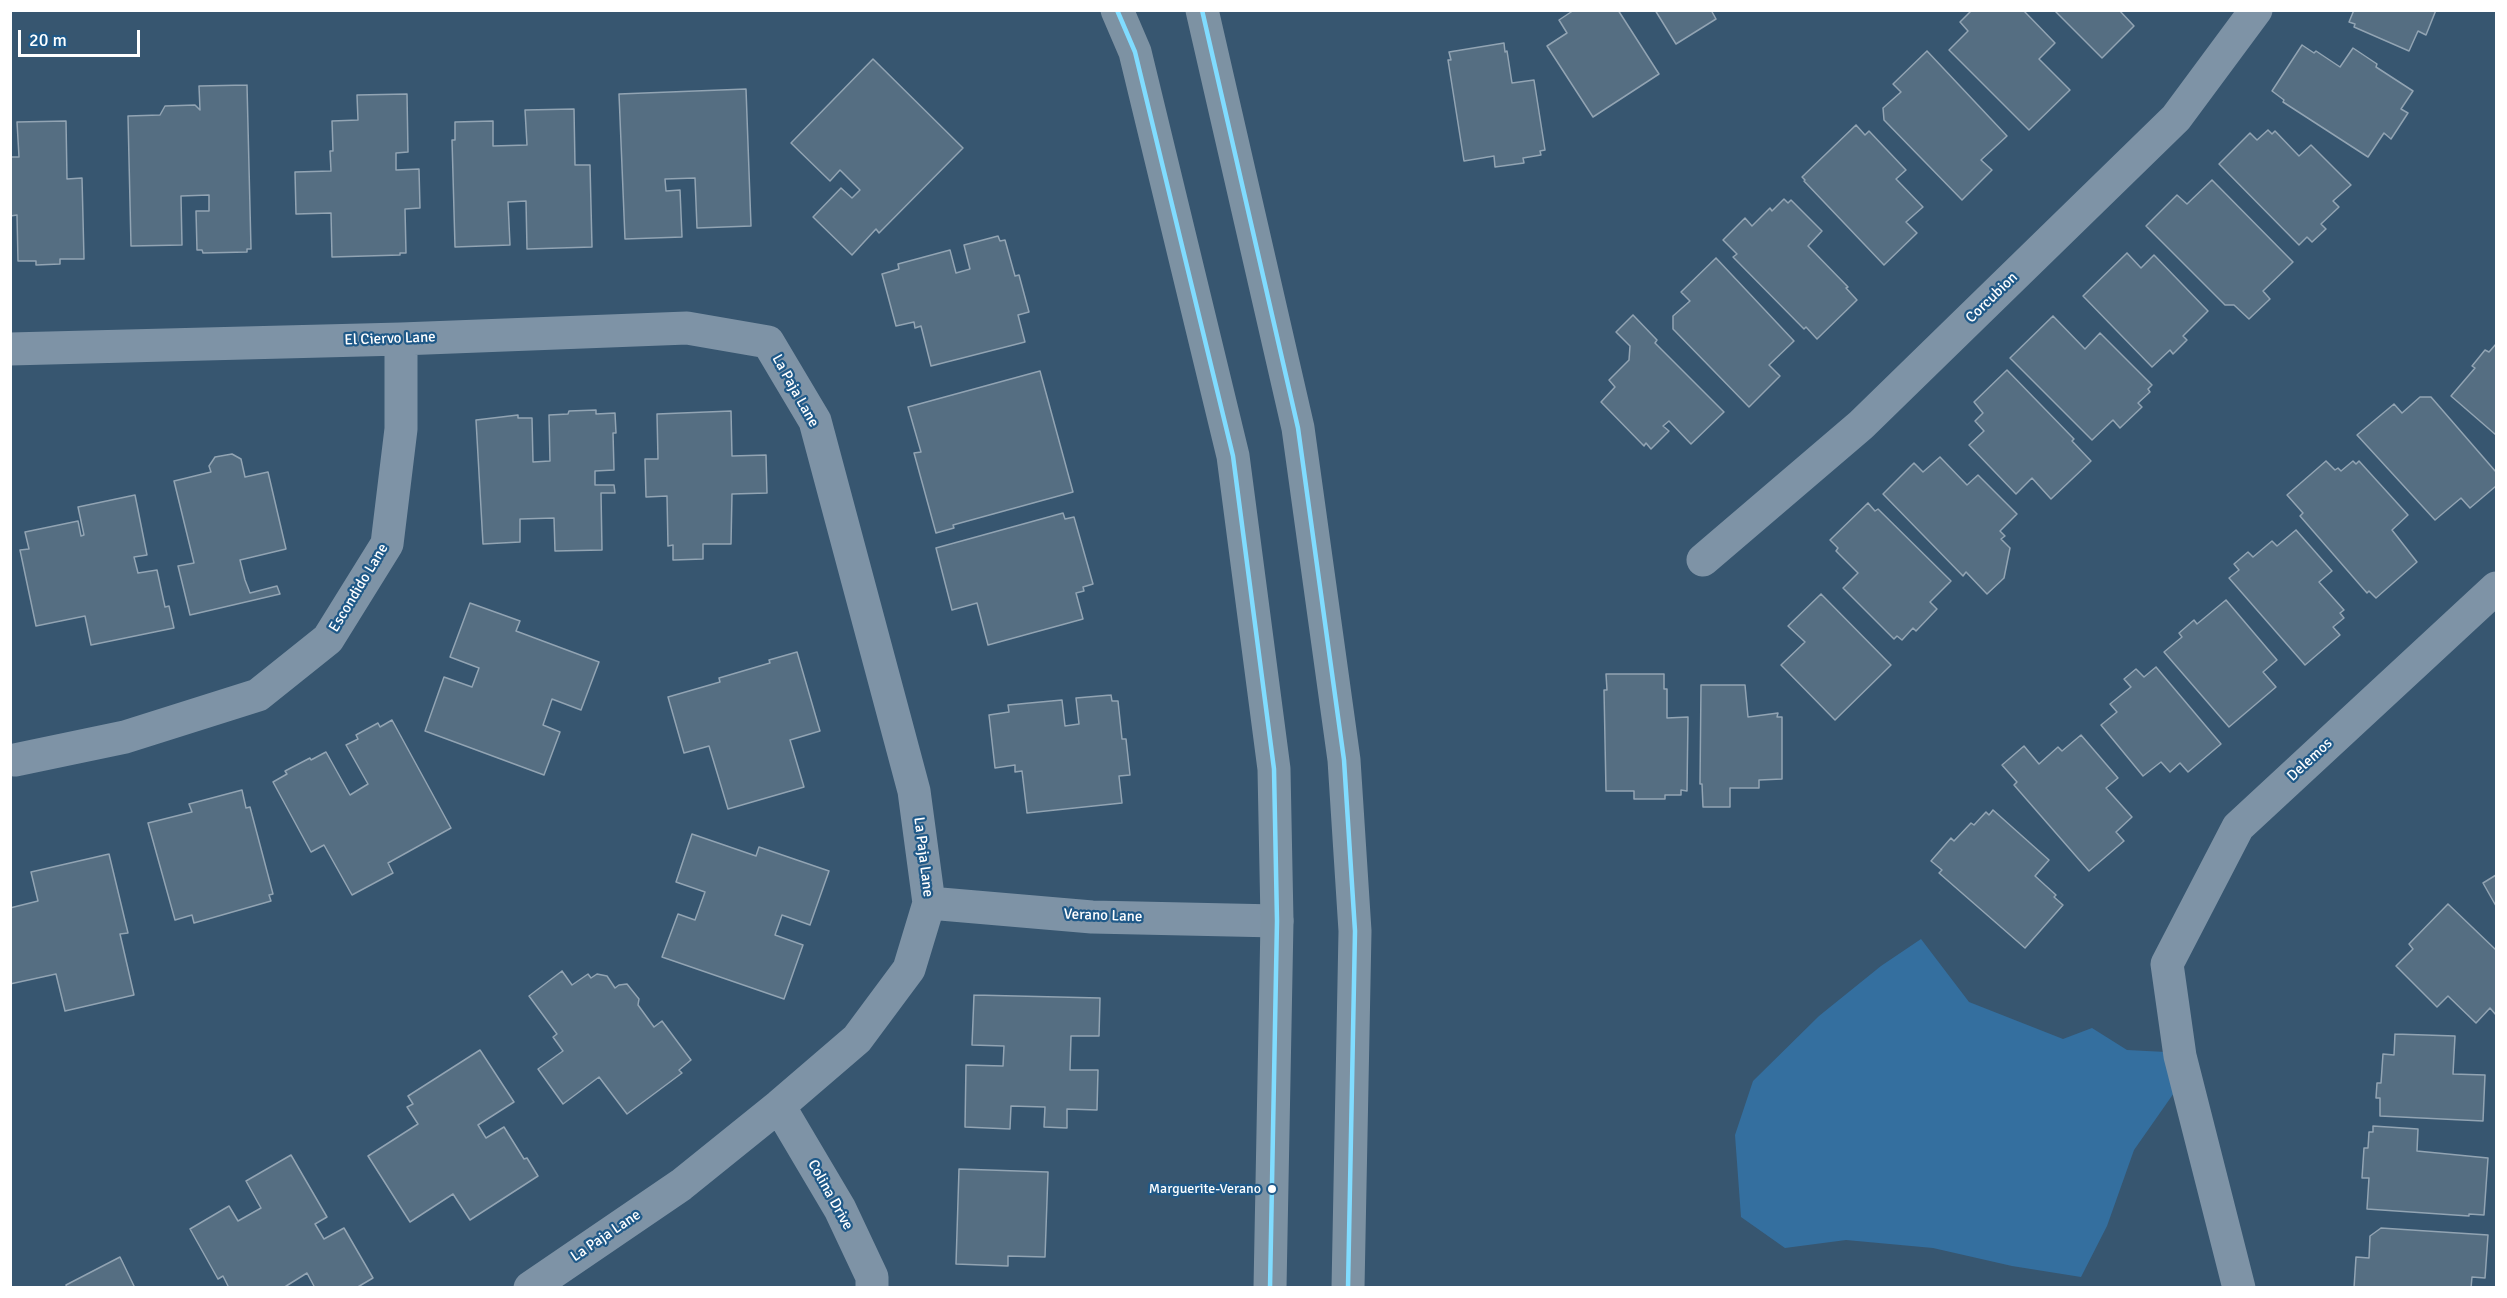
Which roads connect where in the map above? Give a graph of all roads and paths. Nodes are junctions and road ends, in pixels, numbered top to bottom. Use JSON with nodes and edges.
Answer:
{"nodes":[{"id":1,"x":1117,"y":10,"type":"edge"},
{"id":2,"x":1202,"y":10,"type":"edge"},
{"id":3,"x":2256,"y":10,"type":"edge"},
{"id":4,"x":401,"y":339,"type":"junction"},
{"id":5,"x":768,"y":342,"type":"joint"},
{"id":6,"x":10,"y":349,"type":"edge"},
{"id":7,"x":1703,"y":560,"type":"dead end"},
{"id":8,"x":2496,"y":588,"type":"edge"},
{"id":9,"x":15,"y":760,"type":"dead end"},
{"id":10,"x":929,"y":903,"type":"junction"},
{"id":11,"x":1277,"y":921,"type":"junction"},
{"id":12,"x":779,"y":1106,"type":"junction"},
{"id":13,"x":530,"y":1287,"type":"edge"},
{"id":14,"x":873,"y":1287,"type":"edge"},
{"id":15,"x":1270,"y":1287,"type":"edge"},
{"id":16,"x":1348,"y":1287,"type":"edge"},
{"id":17,"x":2239,"y":1287,"type":"edge"}],
"edges":[{"from":1,"to":11,"type":"main road"},
{"from":2,"to":16,"type":"main road"},
{"from":3,"to":7,"type":"street","name":"Corcubion"},
{"from":4,"to":5,"type":"street","name":"El Ciervo Lane"},
{"from":4,"to":6,"type":"street","name":"El Ciervo Lane"},
{"from":4,"to":9,"type":"street","name":"Escondido Lane"},
{"from":5,"to":10,"type":"street","name":"La Paja Lane"},
{"from":8,"to":17,"type":"street","name":"Delemos"},
{"from":10,"to":11,"type":"street","name":"Verano Lane"},
{"from":10,"to":12,"type":"street","name":"La Paja Lane"},
{"from":11,"to":15,"type":"main road"},
{"from":12,"to":13,"type":"street","name":"La Paja Lane"},
{"from":12,"to":14,"type":"street","name":"Colina Drive"}]}
